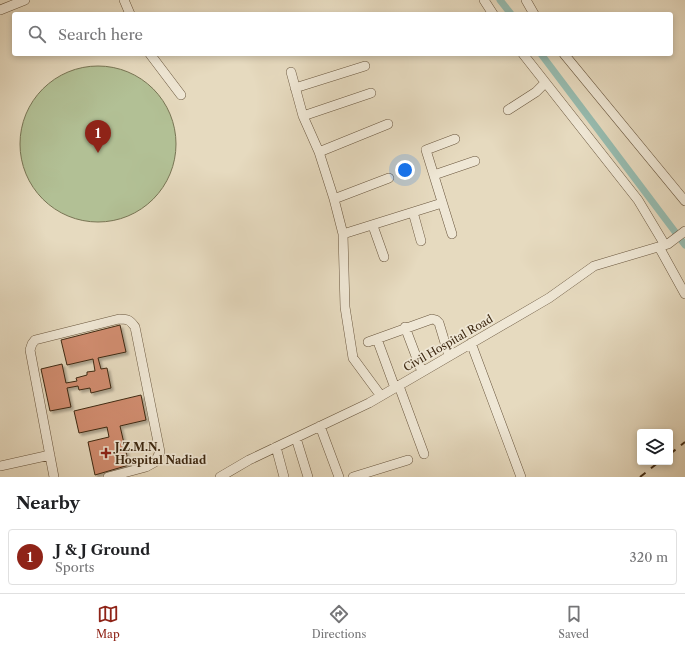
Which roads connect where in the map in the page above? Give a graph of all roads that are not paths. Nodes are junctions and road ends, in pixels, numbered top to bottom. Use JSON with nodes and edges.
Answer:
{"nodes":[{"id":1,"x":25,"y":0,"type":"edge"},
{"id":2,"x":124,"y":0,"type":"edge"},
{"id":3,"x":484,"y":0,"type":"edge"},
{"id":4,"x":526,"y":0,"type":"edge"},
{"id":5,"x":0,"y":10,"type":"edge"},
{"id":6,"x":129,"y":12,"type":"edge"},
{"id":7,"x":492,"y":12,"type":"edge"},
{"id":8,"x":533,"y":12,"type":"edge"},
{"id":9,"x":152,"y":56,"type":"edge"},
{"id":10,"x":525,"y":56,"type":"edge"},
{"id":11,"x":566,"y":56,"type":"edge"},
{"id":12,"x":365,"y":66,"type":"dead end"},
{"id":13,"x":291,"y":72,"type":"dead end"},
{"id":14,"x":545,"y":83,"type":"junction"},
{"id":15,"x":295,"y":88,"type":"junction"},
{"id":16,"x":371,"y":93,"type":"dead end"},
{"id":17,"x":181,"y":95,"type":"dead end"},
{"id":18,"x":508,"y":110,"type":"dead end"},
{"id":19,"x":303,"y":116,"type":"junction"},
{"id":20,"x":388,"y":124,"type":"dead end"},
{"id":21,"x":454,"y":139,"type":"dead end"},
{"id":22,"x":319,"y":152,"type":"junction"},
{"id":23,"x":475,"y":161,"type":"dead end"},
{"id":24,"x":434,"y":176,"type":"junction"},
{"id":25,"x":389,"y":178,"type":"dead end"},
{"id":26,"x":334,"y":199,"type":"junction"},
{"id":27,"x":685,"y":201,"type":"edge"},
{"id":28,"x":442,"y":202,"type":"junction"},
{"id":29,"x":413,"y":212,"type":"junction"},
{"id":30,"x":373,"y":226,"type":"junction"},
{"id":31,"x":685,"y":231,"type":"edge"},
{"id":32,"x":343,"y":234,"type":"junction"},
{"id":33,"x":452,"y":234,"type":"dead end"},
{"id":34,"x":421,"y":241,"type":"dead end"},
{"id":35,"x":664,"y":245,"type":"junction"},
{"id":36,"x":384,"y":257,"type":"dead end"},
{"id":37,"x":685,"y":294,"type":"edge"},
{"id":38,"x":405,"y":327,"type":"junction"},
{"id":39,"x":377,"y":338,"type":"junction"},
{"id":40,"x":368,"y":342,"type":"dead end"},
{"id":41,"x":471,"y":344,"type":"junction"},
{"id":42,"x":449,"y":356,"type":"junction"},
{"id":43,"x":422,"y":372,"type":"junction"},
{"id":44,"x":397,"y":387,"type":"junction"},
{"id":45,"x":381,"y":396,"type":"junction"},
{"id":46,"x":320,"y":426,"type":"junction"},
{"id":47,"x":296,"y":438,"type":"junction"},
{"id":48,"x":276,"y":447,"type":"junction"},
{"id":49,"x":424,"y":454,"type":"dead end"},
{"id":50,"x":50,"y":455,"type":"junction"},
{"id":51,"x":408,"y":460,"type":"dead end"},
{"id":52,"x":0,"y":466,"type":"edge"},
{"id":53,"x":236,"y":473,"type":"edge"},
{"id":54,"x":54,"y":477,"type":"edge"},
{"id":55,"x":108,"y":477,"type":"edge"},
{"id":56,"x":220,"y":477,"type":"edge"},
{"id":57,"x":284,"y":477,"type":"edge"},
{"id":58,"x":308,"y":477,"type":"edge"},
{"id":59,"x":339,"y":477,"type":"edge"},
{"id":60,"x":353,"y":477,"type":"edge"},
{"id":61,"x":521,"y":477,"type":"edge"}],
"edges":[{"from":1,"to":5,"type":"street"},
{"from":2,"to":6,"type":"street"},
{"from":3,"to":7,"type":"street"},
{"from":4,"to":8,"type":"street"},
{"from":9,"to":17,"type":"street"},
{"from":10,"to":14,"type":"street"},
{"from":11,"to":27,"type":"street"},
{"from":12,"to":15,"type":"street"},
{"from":13,"to":15,"type":"street"},
{"from":14,"to":18,"type":"street"},
{"from":14,"to":35,"type":"street"},
{"from":15,"to":19,"type":"street"},
{"from":16,"to":19,"type":"street"},
{"from":19,"to":22,"type":"street"},
{"from":20,"to":22,"type":"street"},
{"from":21,"to":24,"type":"street"},
{"from":22,"to":26,"type":"street"},
{"from":23,"to":24,"type":"street"},
{"from":24,"to":28,"type":"street"},
{"from":25,"to":26,"type":"street"},
{"from":26,"to":32,"type":"street"},
{"from":28,"to":29,"type":"street"},
{"from":28,"to":33,"type":"street"},
{"from":29,"to":30,"type":"street"},
{"from":29,"to":34,"type":"street"},
{"from":30,"to":32,"type":"street"},
{"from":30,"to":36,"type":"street"},
{"from":31,"to":35,"type":"street","name":"Civil Hospital Road"},
{"from":32,"to":45,"type":"street"},
{"from":35,"to":37,"type":"street"},
{"from":35,"to":41,"type":"street","name":"Civil Hospital Road"},
{"from":38,"to":39,"type":"street"},
{"from":38,"to":42,"type":"street"},
{"from":38,"to":43,"type":"street"},
{"from":39,"to":40,"type":"street"},
{"from":39,"to":44,"type":"street"},
{"from":41,"to":42,"type":"street","name":"Civil Hospital Road"},
{"from":41,"to":61,"type":"street"},
{"from":42,"to":43,"type":"street","name":"Civil Hospital Road"},
{"from":43,"to":44,"type":"street","name":"Civil Hospital Road"},
{"from":44,"to":45,"type":"street","name":"Civil Hospital Road"},
{"from":44,"to":49,"type":"street"},
{"from":45,"to":46,"type":"street","name":"Civil Hospital Road"},
{"from":46,"to":47,"type":"street","name":"Civil Hospital Road"},
{"from":46,"to":59,"type":"street"},
{"from":47,"to":48,"type":"street","name":"Civil Hospital Road"},
{"from":47,"to":58,"type":"street"},
{"from":48,"to":53,"type":"street","name":"Civil Hospital Road"},
{"from":48,"to":57,"type":"street"},
{"from":50,"to":52,"type":"street"},
{"from":50,"to":54,"type":"street"},
{"from":50,"to":55,"type":"street"},
{"from":51,"to":60,"type":"street"},
{"from":53,"to":56,"type":"street","name":"Civil Hospital Road"}]}
